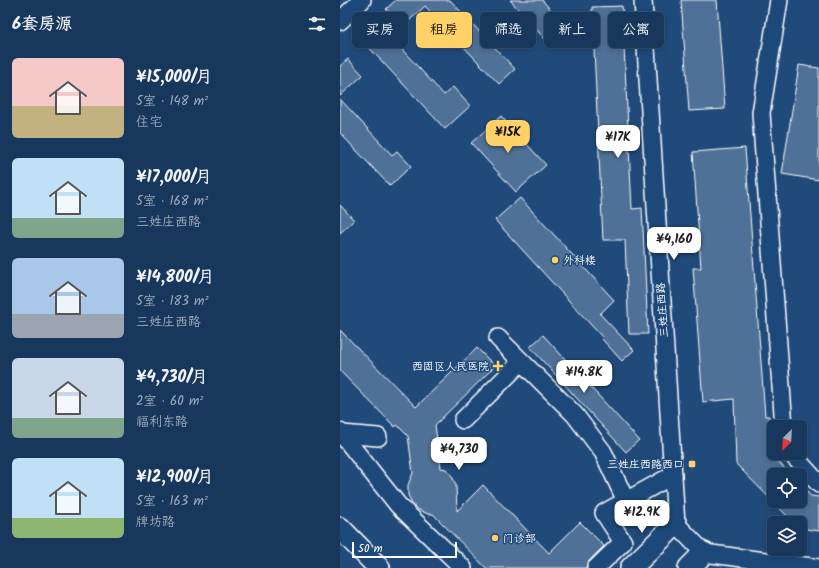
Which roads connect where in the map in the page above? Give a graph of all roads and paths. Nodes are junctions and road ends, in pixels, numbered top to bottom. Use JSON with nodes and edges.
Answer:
{"nodes":[{"id":1,"x":362,"y":0,"type":"edge"},
{"id":2,"x":643,"y":0,"type":"edge"},
{"id":3,"x":779,"y":0,"type":"edge"},
{"id":4,"x":340,"y":21,"type":"edge"},
{"id":5,"x":498,"y":338,"type":"dead end"},
{"id":6,"x":521,"y":362,"type":"junction"},
{"id":7,"x":462,"y":420,"type":"dead end"},
{"id":8,"x":783,"y":420,"type":"edge"},
{"id":9,"x":341,"y":434,"type":"edge"},
{"id":10,"x":378,"y":437,"type":"dead end"},
{"id":11,"x":797,"y":460,"type":"edge"},
{"id":12,"x":673,"y":475,"type":"junction"},
{"id":13,"x":819,"y":484,"type":"edge"},
{"id":14,"x":626,"y":501,"type":"junction"},
{"id":15,"x":676,"y":524,"type":"junction"},
{"id":16,"x":340,"y":528,"type":"edge"},
{"id":17,"x":704,"y":553,"type":"junction"},
{"id":18,"x":379,"y":568,"type":"edge"},
{"id":19,"x":463,"y":568,"type":"edge"},
{"id":20,"x":596,"y":568,"type":"edge"},
{"id":21,"x":631,"y":568,"type":"edge"},
{"id":22,"x":689,"y":568,"type":"edge"},
{"id":23,"x":818,"y":568,"type":"edge"}],
"edges":[{"from":1,"to":4,"type":"street"},
{"from":2,"to":12,"type":"street","name":"三姓庄西路"},
{"from":3,"to":8,"type":"street"},
{"from":5,"to":6,"type":"street"},
{"from":6,"to":7,"type":"street"},
{"from":6,"to":14,"type":"street"},
{"from":9,"to":10,"type":"street"},
{"from":9,"to":19,"type":"street"},
{"from":11,"to":13,"type":"street"},
{"from":12,"to":14,"type":"street"},
{"from":12,"to":15,"type":"street","name":"三姓庄西路"},
{"from":14,"to":20,"type":"street"},
{"from":15,"to":17,"type":"street"},
{"from":15,"to":21,"type":"main road"},
{"from":16,"to":18,"type":"main road"},
{"from":17,"to":22,"type":"main road"},
{"from":17,"to":23,"type":"street"}]}
